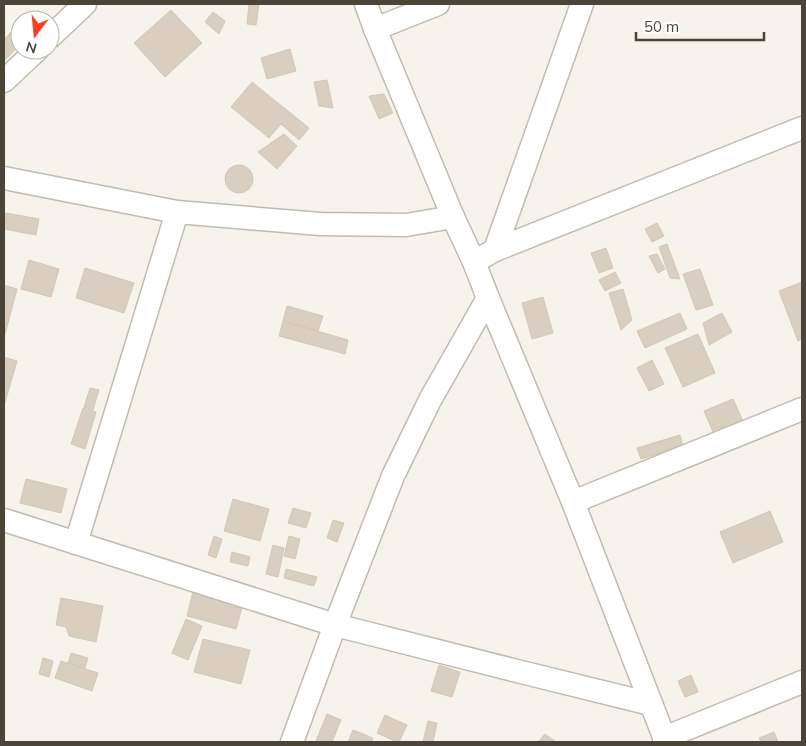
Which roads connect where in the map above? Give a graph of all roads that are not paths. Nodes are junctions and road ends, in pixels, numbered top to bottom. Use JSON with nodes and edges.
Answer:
{"nodes":[{"id":1,"x":85,"y":4,"type":"edge"},
{"id":2,"x":366,"y":4,"type":"edge"},
{"id":3,"x":438,"y":4,"type":"edge"},
{"id":4,"x":582,"y":4,"type":"edge"},
{"id":5,"x":60,"y":28,"type":"edge"},
{"id":6,"x":375,"y":29,"type":"junction"},
{"id":7,"x":26,"y":60,"type":"edge"},
{"id":8,"x":4,"y":81,"type":"edge"},
{"id":9,"x":802,"y":128,"type":"edge"},
{"id":10,"x":4,"y":178,"type":"edge"},
{"id":11,"x":177,"y":212,"type":"junction"},
{"id":12,"x":453,"y":218,"type":"junction"},
{"id":13,"x":495,"y":250,"type":"junction"},
{"id":14,"x":474,"y":262,"type":"junction"},
{"id":15,"x":488,"y":298,"type":"junction"},
{"id":16,"x":802,"y":409,"type":"edge"},
{"id":17,"x":573,"y":502,"type":"junction"},
{"id":18,"x":4,"y":520,"type":"edge"},
{"id":19,"x":76,"y":543,"type":"junction"},
{"id":20,"x":335,"y":625,"type":"junction"},
{"id":21,"x":802,"y":682,"type":"edge"},
{"id":22,"x":651,"y":704,"type":"junction"},
{"id":23,"x":665,"y":740,"type":"edge"},
{"id":24,"x":292,"y":742,"type":"edge"}],
"edges":[{"from":1,"to":5,"type":"street"},
{"from":2,"to":6,"type":"street"},
{"from":3,"to":6,"type":"street"},
{"from":4,"to":13,"type":"street"},
{"from":6,"to":12,"type":"street"},
{"from":7,"to":8,"type":"street"},
{"from":9,"to":13,"type":"street"},
{"from":10,"to":11,"type":"street"},
{"from":11,"to":12,"type":"street"},
{"from":11,"to":19,"type":"street"},
{"from":12,"to":14,"type":"street"},
{"from":13,"to":14,"type":"street"},
{"from":14,"to":15,"type":"street"},
{"from":15,"to":17,"type":"street"},
{"from":15,"to":20,"type":"street"},
{"from":16,"to":17,"type":"street"},
{"from":17,"to":22,"type":"street"},
{"from":18,"to":19,"type":"street"},
{"from":19,"to":20,"type":"street"},
{"from":20,"to":22,"type":"street"},
{"from":20,"to":24,"type":"street"},
{"from":21,"to":23,"type":"street"},
{"from":22,"to":23,"type":"street"}]}
